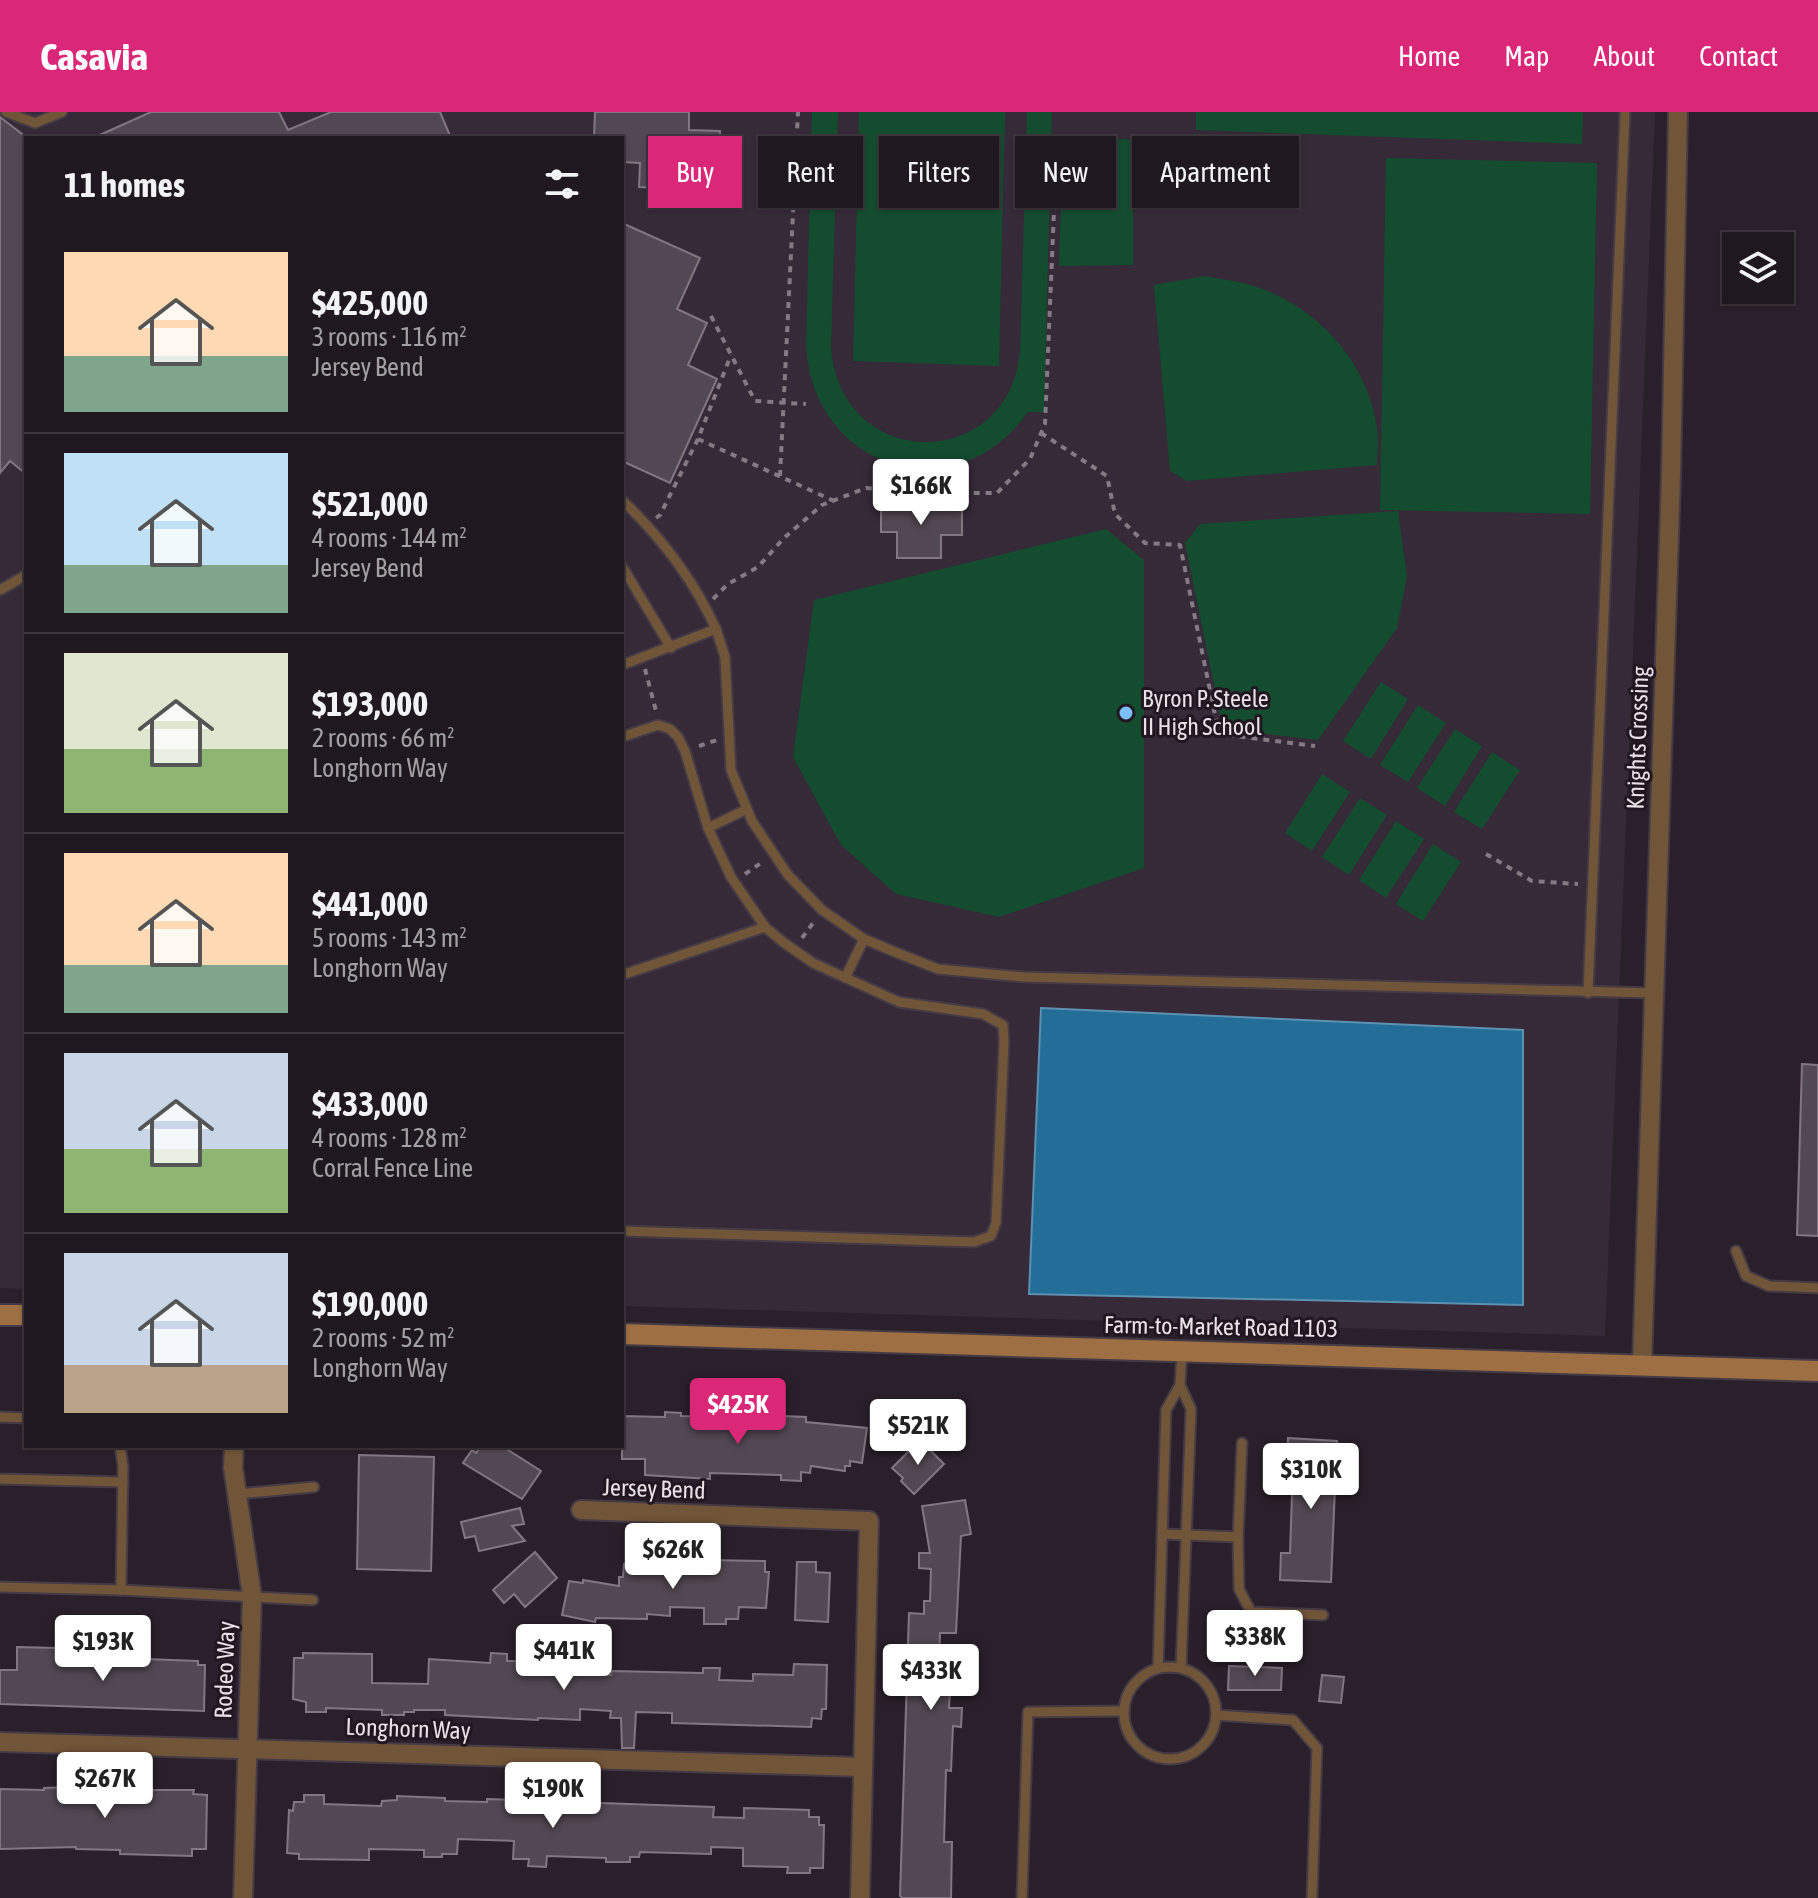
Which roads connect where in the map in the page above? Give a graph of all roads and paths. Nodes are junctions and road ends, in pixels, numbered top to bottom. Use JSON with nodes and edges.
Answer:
{"nodes":[{"id":1,"x":6,"y":112,"type":"edge"},
{"id":2,"x":62,"y":112,"type":"edge"},
{"id":3,"x":798,"y":112,"type":"edge"},
{"id":4,"x":1625,"y":112,"type":"edge"},
{"id":5,"x":1678,"y":112,"type":"edge"},
{"id":6,"x":1054,"y":208,"type":"edge"},
{"id":7,"x":711,"y":316,"type":"dead end"},
{"id":8,"x":731,"y":355,"type":"junction"},
{"id":9,"x":784,"y":403,"type":"junction"},
{"id":10,"x":806,"y":404,"type":"dead end"},
{"id":11,"x":1041,"y":433,"type":"junction"},
{"id":12,"x":698,"y":439,"type":"junction"},
{"id":13,"x":780,"y":476,"type":"junction"},
{"id":14,"x":834,"y":501,"type":"junction"},
{"id":15,"x":624,"y":502,"type":"edge"},
{"id":16,"x":648,"y":525,"type":"junction"},
{"id":17,"x":624,"y":569,"type":"edge"},
{"id":18,"x":24,"y":576,"type":"edge"},
{"id":19,"x":0,"y":590,"type":"edge"},
{"id":20,"x":705,"y":606,"type":"junction"},
{"id":21,"x":716,"y":629,"type":"junction"},
{"id":22,"x":671,"y":648,"type":"junction"},
{"id":23,"x":642,"y":658,"type":"junction"},
{"id":24,"x":624,"y":664,"type":"edge"},
{"id":25,"x":658,"y":725,"type":"junction"},
{"id":26,"x":624,"y":736,"type":"edge"},
{"id":27,"x":728,"y":736,"type":"junction"},
{"id":28,"x":1315,"y":746,"type":"dead end"},
{"id":29,"x":685,"y":751,"type":"junction"},
{"id":30,"x":747,"y":809,"type":"junction"},
{"id":31,"x":708,"y":828,"type":"junction"},
{"id":32,"x":774,"y":854,"type":"junction"},
{"id":33,"x":1486,"y":854,"type":"dead end"},
{"id":34,"x":731,"y":877,"type":"junction"},
{"id":35,"x":1593,"y":885,"type":"junction"},
{"id":36,"x":822,"y":910,"type":"junction"},
{"id":37,"x":765,"y":927,"type":"junction"},
{"id":38,"x":864,"y":939,"type":"junction"},
{"id":39,"x":795,"y":951,"type":"junction"},
{"id":40,"x":624,"y":974,"type":"edge"},
{"id":41,"x":845,"y":978,"type":"junction"},
{"id":42,"x":1588,"y":993,"type":"junction"},
{"id":43,"x":1654,"y":993,"type":"junction"},
{"id":44,"x":624,"y":1231,"type":"edge"},
{"id":45,"x":1736,"y":1251,"type":"dead end"},
{"id":46,"x":1818,"y":1288,"type":"edge"},
{"id":47,"x":0,"y":1315,"type":"edge"},
{"id":48,"x":24,"y":1315,"type":"edge"},
{"id":49,"x":624,"y":1334,"type":"edge"},
{"id":50,"x":1182,"y":1351,"type":"junction"},
{"id":51,"x":1642,"y":1365,"type":"junction"},
{"id":52,"x":1818,"y":1371,"type":"edge"},
{"id":53,"x":1180,"y":1385,"type":"junction"},
{"id":54,"x":0,"y":1417,"type":"edge"},
{"id":55,"x":24,"y":1418,"type":"edge"},
{"id":56,"x":1242,"y":1443,"type":"dead end"},
{"id":57,"x":120,"y":1448,"type":"edge"},
{"id":58,"x":234,"y":1448,"type":"edge"},
{"id":59,"x":0,"y":1479,"type":"edge"},
{"id":60,"x":123,"y":1482,"type":"junction"},
{"id":61,"x":314,"y":1487,"type":"dead end"},
{"id":62,"x":238,"y":1494,"type":"junction"},
{"id":63,"x":581,"y":1510,"type":"dead end"},
{"id":64,"x":1163,"y":1534,"type":"junction"},
{"id":65,"x":1188,"y":1535,"type":"junction"},
{"id":66,"x":1238,"y":1537,"type":"junction"},
{"id":67,"x":0,"y":1587,"type":"edge"},
{"id":68,"x":121,"y":1590,"type":"junction"},
{"id":69,"x":252,"y":1596,"type":"junction"},
{"id":70,"x":313,"y":1600,"type":"dead end"},
{"id":71,"x":1323,"y":1615,"type":"dead end"},
{"id":72,"x":1158,"y":1668,"type":"junction"},
{"id":73,"x":1181,"y":1668,"type":"junction"},
{"id":74,"x":1123,"y":1711,"type":"junction"},
{"id":75,"x":1216,"y":1715,"type":"junction"},
{"id":76,"x":0,"y":1742,"type":"edge"},
{"id":77,"x":246,"y":1748,"type":"junction"},
{"id":78,"x":862,"y":1767,"type":"junction"},
{"id":79,"x":243,"y":1898,"type":"edge"},
{"id":80,"x":860,"y":1898,"type":"edge"},
{"id":81,"x":1022,"y":1898,"type":"edge"},
{"id":82,"x":1312,"y":1898,"type":"edge"}],
"edges":[{"from":1,"to":2,"type":"lane"},
{"from":3,"to":9,"type":"path"},
{"from":4,"to":35,"type":"lane"},
{"from":5,"to":43,"type":"street","name":"Knights Crossing"},
{"from":6,"to":11,"type":"path"},
{"from":7,"to":8,"type":"path"},
{"from":8,"to":9,"type":"path"},
{"from":8,"to":12,"type":"path"},
{"from":9,"to":10,"type":"path"},
{"from":9,"to":13,"type":"path"},
{"from":11,"to":14,"type":"path"},
{"from":11,"to":28,"type":"path"},
{"from":12,"to":13,"type":"path"},
{"from":12,"to":16,"type":"path"},
{"from":13,"to":14,"type":"path"},
{"from":14,"to":20,"type":"path"},
{"from":15,"to":16,"type":"lane"},
{"from":16,"to":20,"type":"lane"},
{"from":17,"to":22,"type":"lane"},
{"from":18,"to":19,"type":"lane"},
{"from":20,"to":21,"type":"lane"},
{"from":21,"to":22,"type":"lane"},
{"from":21,"to":27,"type":"lane"},
{"from":22,"to":23,"type":"lane"},
{"from":23,"to":24,"type":"lane"},
{"from":23,"to":25,"type":"path"},
{"from":25,"to":26,"type":"lane"},
{"from":25,"to":29,"type":"lane"},
{"from":27,"to":29,"type":"path"},
{"from":27,"to":30,"type":"lane"},
{"from":29,"to":31,"type":"lane"},
{"from":30,"to":31,"type":"lane"},
{"from":30,"to":32,"type":"lane"},
{"from":31,"to":34,"type":"lane"},
{"from":32,"to":34,"type":"path"},
{"from":32,"to":36,"type":"lane"},
{"from":33,"to":35,"type":"path"},
{"from":34,"to":37,"type":"lane"},
{"from":35,"to":42,"type":"lane"},
{"from":36,"to":38,"type":"lane"},
{"from":36,"to":39,"type":"path"},
{"from":37,"to":39,"type":"lane"},
{"from":37,"to":40,"type":"lane"},
{"from":38,"to":41,"type":"lane"},
{"from":38,"to":42,"type":"lane"},
{"from":39,"to":41,"type":"lane"},
{"from":41,"to":44,"type":"lane"},
{"from":42,"to":43,"type":"lane"},
{"from":43,"to":51,"type":"street","name":"Knights Crossing"},
{"from":45,"to":46,"type":"lane"},
{"from":47,"to":48,"type":"main road"},
{"from":49,"to":50,"type":"main road","name":"Farm-to-Market Road 1103"},
{"from":50,"to":51,"type":"main road","name":"Farm-to-Market Road 1103"},
{"from":50,"to":53,"type":"lane"},
{"from":51,"to":52,"type":"main road","name":"Farm-to-Market Road 1103"},
{"from":53,"to":64,"type":"lane"},
{"from":53,"to":65,"type":"lane"},
{"from":54,"to":55,"type":"lane"},
{"from":56,"to":66,"type":"lane"},
{"from":57,"to":60,"type":"lane"},
{"from":58,"to":62,"type":"street","name":"Rodeo Way"},
{"from":59,"to":60,"type":"lane"},
{"from":60,"to":68,"type":"lane"},
{"from":61,"to":62,"type":"lane"},
{"from":62,"to":69,"type":"street","name":"Rodeo Way"},
{"from":63,"to":78,"type":"street","name":"Jersey Bend"},
{"from":64,"to":65,"type":"lane"},
{"from":64,"to":72,"type":"lane"},
{"from":65,"to":66,"type":"lane"},
{"from":65,"to":73,"type":"lane"},
{"from":66,"to":71,"type":"lane"},
{"from":67,"to":68,"type":"lane"},
{"from":68,"to":69,"type":"lane"},
{"from":69,"to":70,"type":"lane"},
{"from":69,"to":77,"type":"street","name":"Rodeo Way"},
{"from":72,"to":73,"type":"lane"},
{"from":72,"to":74,"type":"lane"},
{"from":73,"to":75,"type":"lane"},
{"from":74,"to":75,"type":"lane"},
{"from":74,"to":81,"type":"lane"},
{"from":75,"to":82,"type":"lane"},
{"from":76,"to":77,"type":"street","name":"Longhorn Way"},
{"from":77,"to":78,"type":"street","name":"Longhorn Way"},
{"from":77,"to":79,"type":"street","name":"Rodeo Way"},
{"from":78,"to":80,"type":"street"}]}
